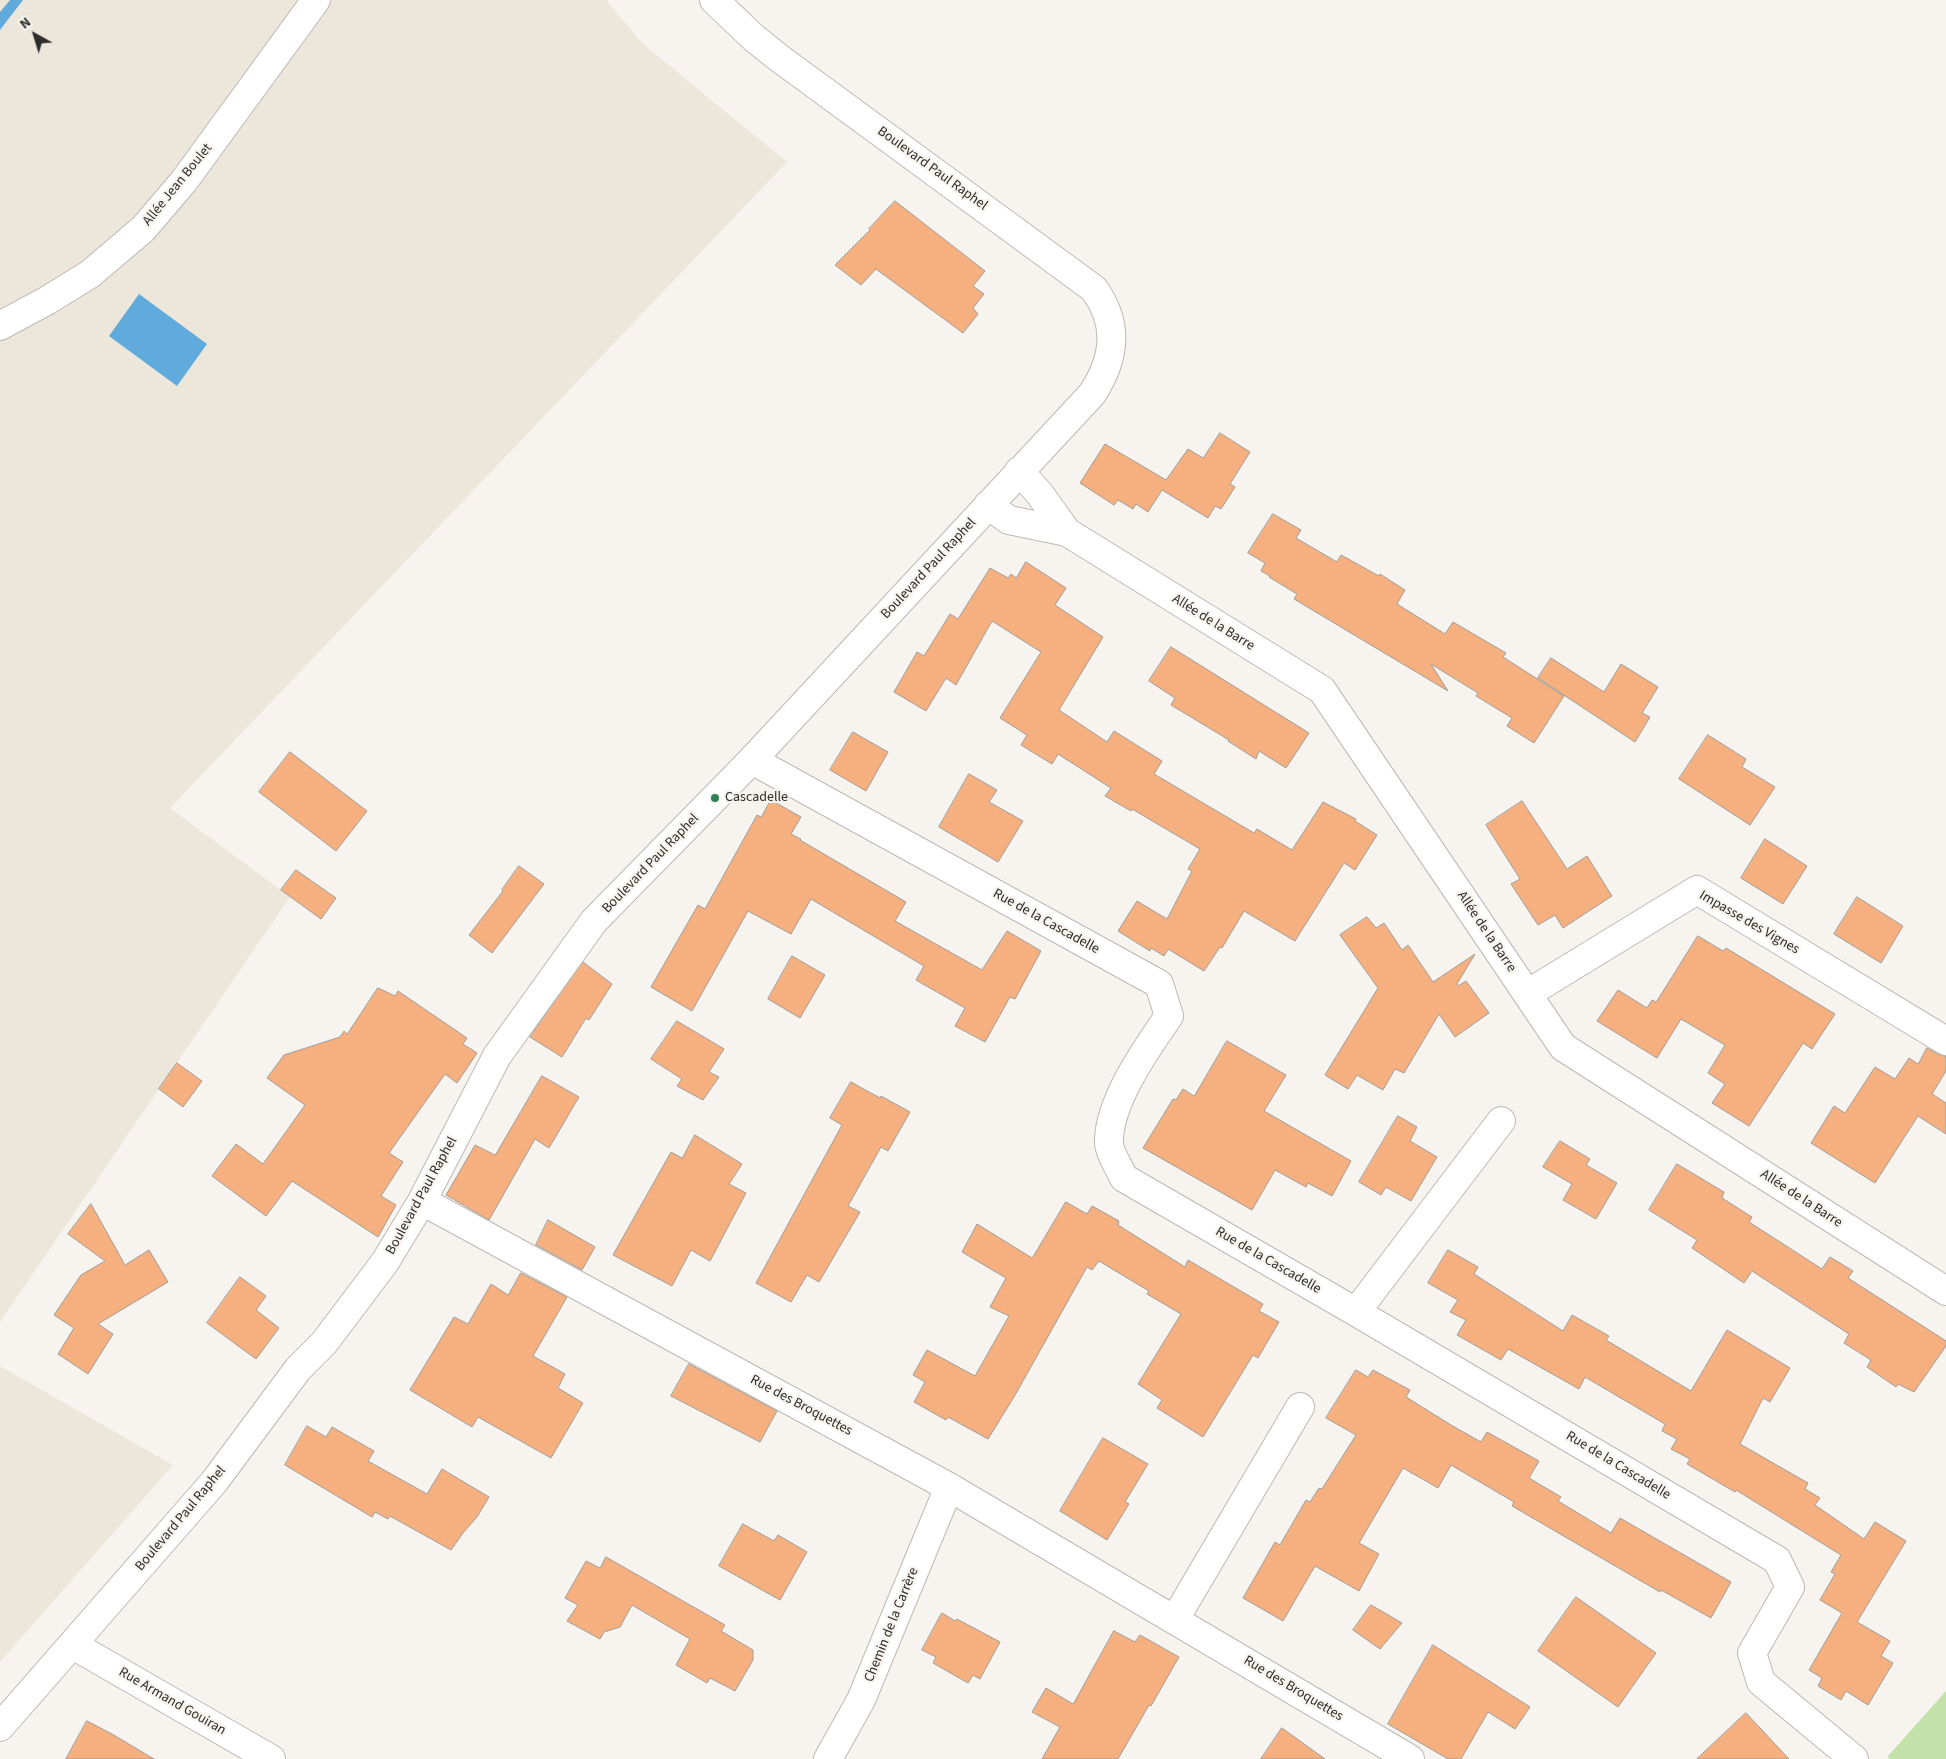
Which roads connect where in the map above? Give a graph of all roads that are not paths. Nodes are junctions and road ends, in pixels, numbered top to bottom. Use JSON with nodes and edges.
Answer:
{"nodes":[{"id":1,"x":316,"y":0,"type":"edge"},
{"id":2,"x":714,"y":0,"type":"edge"},
{"id":3,"x":0,"y":326,"type":"edge"},
{"id":4,"x":1019,"y":471,"type":"junction"},
{"id":5,"x":988,"y":505,"type":"junction"},
{"id":6,"x":1067,"y":532,"type":"junction"},
{"id":7,"x":752,"y":760,"type":"junction"},
{"id":8,"x":1527,"y":994,"type":"junction"},
{"id":9,"x":1946,"y":1041,"type":"edge"},
{"id":10,"x":1501,"y":1121,"type":"dead end"},
{"id":11,"x":422,"y":1201,"type":"junction"},
{"id":12,"x":1946,"y":1291,"type":"edge"},
{"id":13,"x":1356,"y":1312,"type":"junction"},
{"id":14,"x":1300,"y":1407,"type":"dead end"},
{"id":15,"x":949,"y":1487,"type":"junction"},
{"id":16,"x":1175,"y":1619,"type":"junction"},
{"id":17,"x":73,"y":1645,"type":"junction"},
{"id":18,"x":0,"y":1727,"type":"edge"},
{"id":19,"x":271,"y":1759,"type":"edge"},
{"id":20,"x":828,"y":1759,"type":"edge"},
{"id":21,"x":1410,"y":1759,"type":"edge"},
{"id":22,"x":1854,"y":1759,"type":"edge"}],
"edges":[{"from":1,"to":3,"type":"street","name":"Allée Jean Boulet"},
{"from":2,"to":4,"type":"street","name":"Boulevard Paul Raphel"},
{"from":4,"to":5,"type":"street","name":"Boulevard Paul Raphel"},
{"from":4,"to":6,"type":"street","name":"Allée de la Barre"},
{"from":5,"to":6,"type":"street","name":"Allée de la Barre"},
{"from":5,"to":7,"type":"street","name":"Boulevard Paul Raphel"},
{"from":6,"to":8,"type":"street","name":"Allée de la Barre"},
{"from":7,"to":11,"type":"street","name":"Boulevard Paul Raphel"},
{"from":7,"to":13,"type":"street","name":"Rue de la Cascadelle"},
{"from":8,"to":9,"type":"street","name":"Impasse des Vignes"},
{"from":8,"to":12,"type":"street","name":"Allée de la Barre"},
{"from":10,"to":13,"type":"street"},
{"from":11,"to":15,"type":"street","name":"Rue des Broquettes"},
{"from":11,"to":17,"type":"street","name":"Boulevard Paul Raphel"},
{"from":13,"to":22,"type":"street","name":"Rue de la Cascadelle"},
{"from":14,"to":16,"type":"street"},
{"from":15,"to":16,"type":"street","name":"Rue des Broquettes"},
{"from":15,"to":20,"type":"street","name":"Chemin de la Carrère"},
{"from":16,"to":21,"type":"street","name":"Rue des Broquettes"},
{"from":17,"to":18,"type":"street","name":"Boulevard Paul Raphel"},
{"from":17,"to":19,"type":"street","name":"Rue Armand Gouiran"}]}
